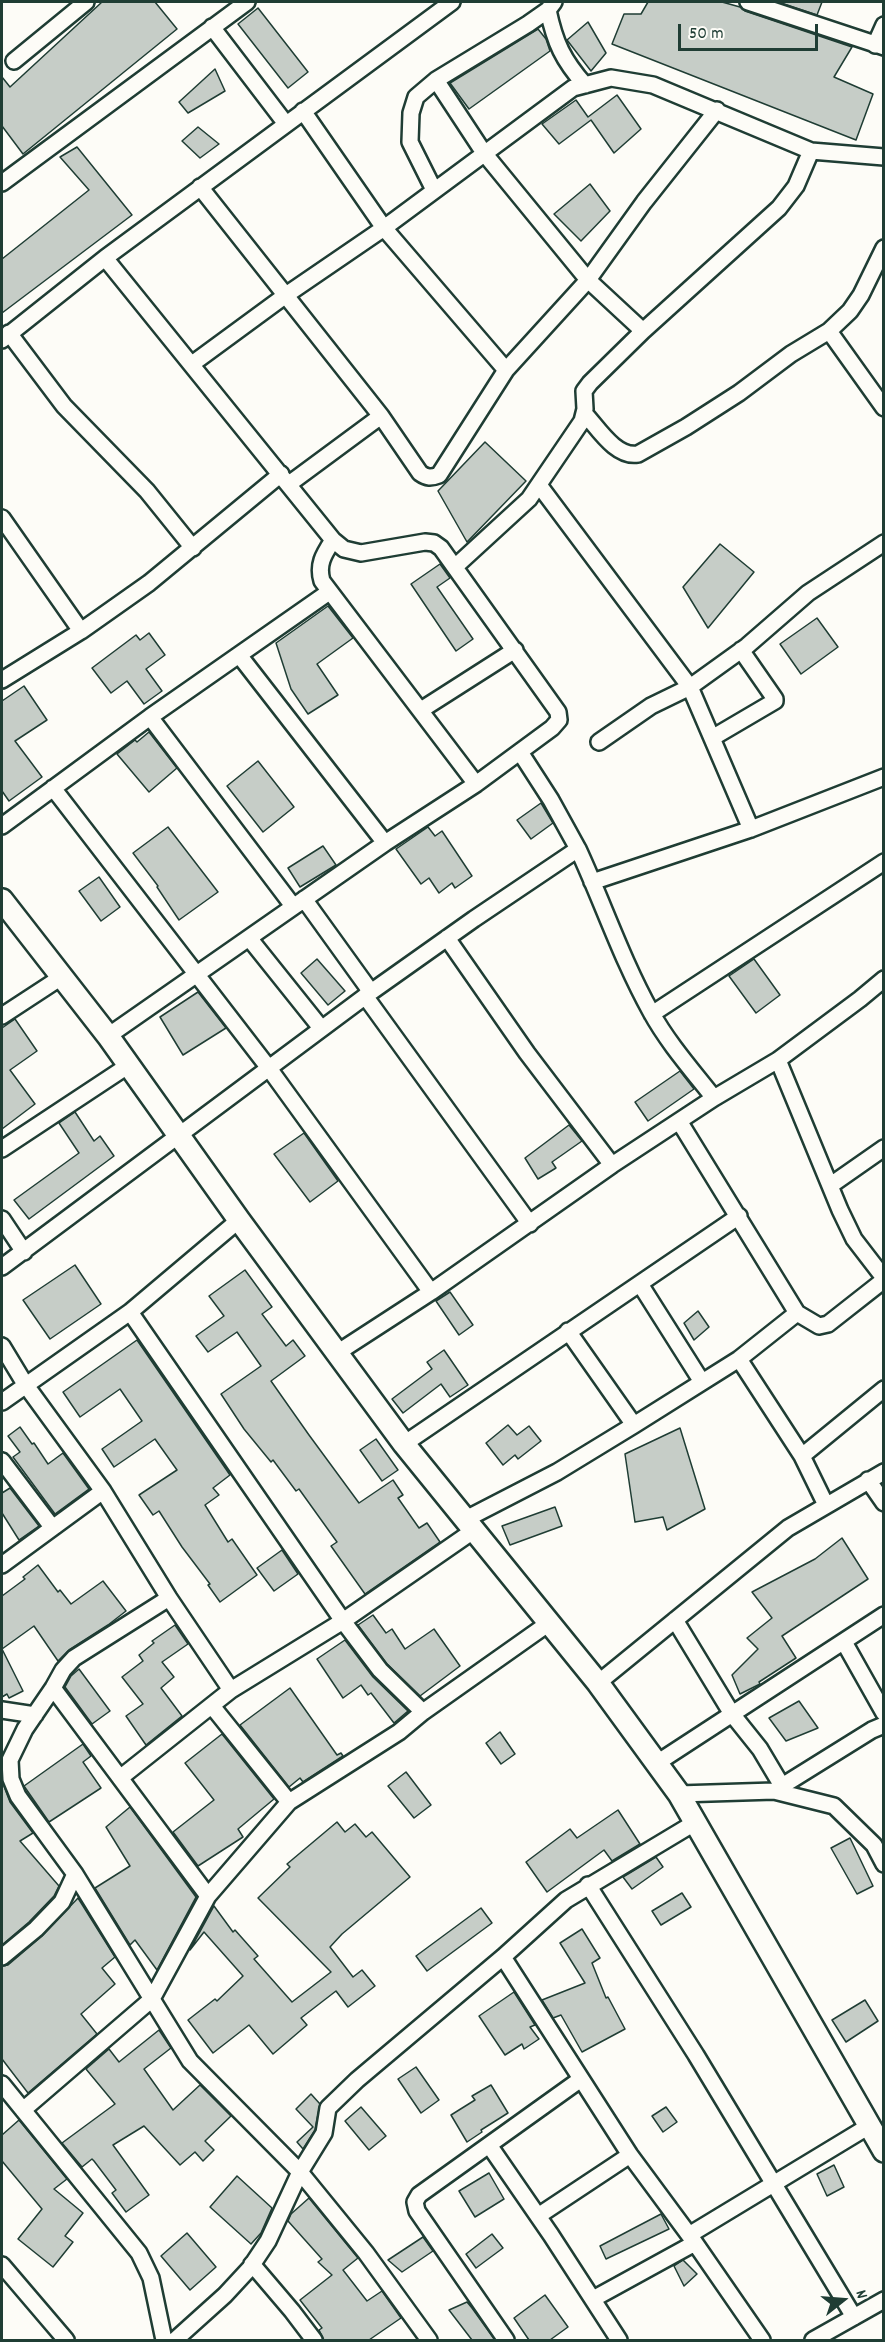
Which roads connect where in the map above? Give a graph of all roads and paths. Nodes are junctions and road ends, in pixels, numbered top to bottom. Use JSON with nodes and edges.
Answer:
{"nodes":[{"id":1,"x":87,"y":2,"type":"edge"},
{"id":2,"x":452,"y":2,"type":"edge"},
{"id":3,"x":749,"y":2,"type":"edge"},
{"id":4,"x":244,"y":3,"type":"edge"},
{"id":5,"x":551,"y":6,"type":"edge"},
{"id":6,"x":884,"y":25,"type":"edge"},
{"id":7,"x":212,"y":27,"type":"junction"},
{"id":8,"x":879,"y":46,"type":"edge"},
{"id":9,"x":14,"y":61,"type":"dead end"},
{"id":10,"x":436,"y":80,"type":"junction"},
{"id":11,"x":585,"y":85,"type":"junction"},
{"id":12,"x":717,"y":110,"type":"junction"},
{"id":13,"x":303,"y":111,"type":"junction"},
{"id":14,"x":285,"y":124,"type":"junction"},
{"id":15,"x":811,"y":151,"type":"junction"},
{"id":16,"x":484,"y":153,"type":"junction"},
{"id":17,"x":884,"y":157,"type":"edge"},
{"id":18,"x":2,"y":183,"type":"edge"},
{"id":19,"x":200,"y":187,"type":"junction"},
{"id":20,"x":434,"y":190,"type":"junction"},
{"id":21,"x":384,"y":228,"type":"junction"},
{"id":22,"x":884,"y":248,"type":"edge"},
{"id":23,"x":105,"y":258,"type":"junction"},
{"id":24,"x":588,"y":280,"type":"junction"},
{"id":25,"x":286,"y":295,"type":"junction"},
{"id":26,"x":644,"y":331,"type":"junction"},
{"id":27,"x":828,"y":332,"type":"junction"},
{"id":28,"x":5,"y":336,"type":"edge"},
{"id":29,"x":192,"y":364,"type":"junction"},
{"id":30,"x":506,"y":370,"type":"junction"},
{"id":31,"x":884,"y":408,"type":"edge"},
{"id":32,"x":585,"y":414,"type":"junction"},
{"id":33,"x":381,"y":416,"type":"junction"},
{"id":34,"x":285,"y":479,"type":"junction"},
{"id":35,"x":539,"y":485,"type":"junction"},
{"id":36,"x":2,"y":519,"type":"edge"},
{"id":37,"x":333,"y":540,"type":"junction"},
{"id":38,"x":884,"y":543,"type":"edge"},
{"id":39,"x":193,"y":548,"type":"junction"},
{"id":40,"x":456,"y":566,"type":"junction"},
{"id":41,"x":329,"y":592,"type":"junction"},
{"id":42,"x":81,"y":631,"type":"junction"},
{"id":43,"x":514,"y":650,"type":"junction"},
{"id":44,"x":741,"y":650,"type":"junction"},
{"id":45,"x":238,"y":655,"type":"junction"},
{"id":46,"x":2,"y":680,"type":"edge"},
{"id":47,"x":690,"y":687,"type":"junction"},
{"id":48,"x":422,"y":710,"type":"junction"},
{"id":49,"x":150,"y":717,"type":"junction"},
{"id":50,"x":712,"y":738,"type":"junction"},
{"id":51,"x":599,"y":742,"type":"dead end"},
{"id":52,"x":520,"y":752,"type":"junction"},
{"id":53,"x":884,"y":777,"type":"edge"},
{"id":54,"x":476,"y":784,"type":"junction"},
{"id":55,"x":53,"y":788,"type":"junction"},
{"id":56,"x":2,"y":826,"type":"edge"},
{"id":57,"x":751,"y":829,"type":"junction"},
{"id":58,"x":385,"y":843,"type":"junction"},
{"id":59,"x":578,"y":849,"type":"junction"},
{"id":60,"x":884,"y":862,"type":"edge"},
{"id":61,"x":592,"y":882,"type":"junction"},
{"id":62,"x":2,"y":900,"type":"edge"},
{"id":63,"x":298,"y":902,"type":"junction"},
{"id":64,"x":249,"y":938,"type":"junction"},
{"id":65,"x":447,"y":938,"type":"junction"},
{"id":66,"x":63,"y":976,"type":"junction"},
{"id":67,"x":195,"y":976,"type":"junction"},
{"id":68,"x":884,"y":979,"type":"edge"},
{"id":69,"x":368,"y":994,"type":"junction"},
{"id":70,"x":652,"y":1014,"type":"junction"},
{"id":71,"x":2,"y":1016,"type":"edge"},
{"id":72,"x":321,"y":1028,"type":"junction"},
{"id":73,"x":108,"y":1036,"type":"junction"},
{"id":74,"x":778,"y":1060,"type":"junction"},
{"id":75,"x":129,"y":1065,"type":"junction"},
{"id":76,"x":268,"y":1067,"type":"junction"},
{"id":77,"x":714,"y":1098,"type":"junction"},
{"id":78,"x":679,"y":1121,"type":"junction"},
{"id":79,"x":179,"y":1134,"type":"junction"},
{"id":80,"x":884,"y":1148,"type":"edge"},
{"id":81,"x":2,"y":1149,"type":"edge"},
{"id":82,"x":612,"y":1165,"type":"junction"},
{"id":83,"x":831,"y":1185,"type":"junction"},
{"id":84,"x":739,"y":1216,"type":"junction"},
{"id":85,"x":2,"y":1219,"type":"edge"},
{"id":86,"x":239,"y":1220,"type":"junction"},
{"id":87,"x":530,"y":1224,"type":"junction"},
{"id":88,"x":24,"y":1252,"type":"junction"},
{"id":89,"x":2,"y":1267,"type":"edge"},
{"id":90,"x":882,"y":1275,"type":"edge"},
{"id":91,"x":640,"y":1284,"type":"junction"},
{"id":92,"x":431,"y":1292,"type":"junction"},
{"id":93,"x":130,"y":1312,"type":"junction"},
{"id":94,"x":797,"y":1313,"type":"junction"},
{"id":95,"x":568,"y":1331,"type":"junction"},
{"id":96,"x":2,"y":1346,"type":"edge"},
{"id":97,"x":337,"y":1353,"type":"junction"},
{"id":98,"x":739,"y":1359,"type":"junction"},
{"id":99,"x":702,"y":1382,"type":"junction"},
{"id":100,"x":25,"y":1384,"type":"junction"},
{"id":101,"x":884,"y":1389,"type":"edge"},
{"id":102,"x":2,"y":1402,"type":"edge"},
{"id":103,"x":634,"y":1425,"type":"junction"},
{"id":104,"x":404,"y":1444,"type":"junction"},
{"id":105,"x":802,"y":1456,"type":"junction"},
{"id":106,"x":2,"y":1461,"type":"edge"},
{"id":107,"x":884,"y":1472,"type":"edge"},
{"id":108,"x":868,"y":1480,"type":"junction"},
{"id":109,"x":104,"y":1491,"type":"junction"},
{"id":110,"x":884,"y":1503,"type":"edge"},
{"id":111,"x":826,"y":1504,"type":"junction"},
{"id":112,"x":469,"y":1526,"type":"junction"},
{"id":113,"x":52,"y":1527,"type":"junction"},
{"id":114,"x":2,"y":1564,"type":"edge"},
{"id":115,"x":169,"y":1598,"type":"junction"},
{"id":116,"x":884,"y":1615,"type":"edge"},
{"id":117,"x":675,"y":1620,"type":"junction"},
{"id":118,"x":343,"y":1621,"type":"junction"},
{"id":119,"x":549,"y":1623,"type":"junction"},
{"id":120,"x":844,"y":1641,"type":"junction"},
{"id":121,"x":598,"y":1683,"type":"junction"},
{"id":122,"x":53,"y":1688,"type":"junction"},
{"id":123,"x":231,"y":1690,"type":"junction"},
{"id":124,"x":212,"y":1706,"type":"junction"},
{"id":125,"x":2,"y":1710,"type":"edge"},
{"id":126,"x":423,"y":1712,"type":"junction"},
{"id":127,"x":884,"y":1713,"type":"edge"},
{"id":128,"x":732,"y":1714,"type":"junction"},
{"id":129,"x":35,"y":1715,"type":"junction"},
{"id":130,"x":884,"y":1725,"type":"edge"},
{"id":131,"x":657,"y":1763,"type":"junction"},
{"id":132,"x":120,"y":1778,"type":"junction"},
{"id":133,"x":778,"y":1788,"type":"junction"},
{"id":134,"x":679,"y":1794,"type":"junction"},
{"id":135,"x":289,"y":1802,"type":"junction"},
{"id":136,"x":696,"y":1822,"type":"junction"},
{"id":137,"x":879,"y":1843,"type":"edge"},
{"id":138,"x":884,"y":1864,"type":"edge"},
{"id":139,"x":75,"y":1874,"type":"junction"},
{"id":140,"x":588,"y":1885,"type":"junction"},
{"id":141,"x":208,"y":1896,"type":"junction"},
{"id":142,"x":2,"y":1957,"type":"edge"},
{"id":143,"x":503,"y":1958,"type":"junction"},
{"id":144,"x":152,"y":1999,"type":"junction"},
{"id":145,"x":581,"y":2079,"type":"junction"},
{"id":146,"x":2,"y":2084,"type":"edge"},
{"id":147,"x":23,"y":2110,"type":"junction"},
{"id":148,"x":869,"y":2126,"type":"junction"},
{"id":149,"x":489,"y":2145,"type":"junction"},
{"id":150,"x":884,"y":2151,"type":"edge"},
{"id":151,"x":630,"y":2155,"type":"junction"},
{"id":152,"x":300,"y":2172,"type":"junction"},
{"id":153,"x":774,"y":2183,"type":"junction"},
{"id":154,"x":538,"y":2216,"type":"junction"},
{"id":155,"x":692,"y":2239,"type":"junction"},
{"id":156,"x":252,"y":2264,"type":"junction"},
{"id":157,"x":2,"y":2265,"type":"edge"},
{"id":158,"x":593,"y":2299,"type":"junction"},
{"id":159,"x":884,"y":2300,"type":"edge"},
{"id":160,"x":854,"y":2317,"type":"junction"},
{"id":161,"x":836,"y":2335,"type":"edge"},
{"id":162,"x":66,"y":2340,"type":"edge"},
{"id":163,"x":164,"y":2340,"type":"edge"},
{"id":164,"x":175,"y":2340,"type":"edge"},
{"id":165,"x":314,"y":2340,"type":"edge"},
{"id":166,"x":429,"y":2340,"type":"edge"},
{"id":167,"x":506,"y":2340,"type":"edge"},
{"id":168,"x":620,"y":2340,"type":"edge"},
{"id":169,"x":762,"y":2340,"type":"edge"},
{"id":170,"x":813,"y":2340,"type":"edge"}],
"edges":[{"from":1,"to":9,"type":"street"},
{"from":2,"to":13,"type":"street"},
{"from":3,"to":8,"type":"street"},
{"from":4,"to":7,"type":"street"},
{"from":5,"to":10,"type":"street"},
{"from":5,"to":11,"type":"street"},
{"from":6,"to":8,"type":"street"},
{"from":7,"to":14,"type":"street"},
{"from":7,"to":18,"type":"street"},
{"from":10,"to":16,"type":"street"},
{"from":10,"to":20,"type":"street"},
{"from":11,"to":12,"type":"street"},
{"from":11,"to":16,"type":"street"},
{"from":12,"to":15,"type":"street"},
{"from":12,"to":24,"type":"street"},
{"from":13,"to":14,"type":"street"},
{"from":13,"to":21,"type":"street"},
{"from":14,"to":19,"type":"street"},
{"from":15,"to":17,"type":"street"},
{"from":15,"to":26,"type":"street"},
{"from":16,"to":20,"type":"street"},
{"from":16,"to":24,"type":"street"},
{"from":19,"to":23,"type":"street"},
{"from":19,"to":25,"type":"street"},
{"from":20,"to":21,"type":"street"},
{"from":21,"to":25,"type":"street"},
{"from":21,"to":30,"type":"street"},
{"from":22,"to":27,"type":"street"},
{"from":23,"to":28,"type":"street"},
{"from":23,"to":29,"type":"street"},
{"from":24,"to":26,"type":"street"},
{"from":24,"to":30,"type":"street"},
{"from":25,"to":29,"type":"street"},
{"from":25,"to":33,"type":"street"},
{"from":26,"to":32,"type":"street"},
{"from":27,"to":31,"type":"street"},
{"from":27,"to":32,"type":"street"},
{"from":28,"to":39,"type":"street"},
{"from":29,"to":34,"type":"street"},
{"from":30,"to":33,"type":"street"},
{"from":32,"to":35,"type":"street"},
{"from":33,"to":34,"type":"street"},
{"from":34,"to":37,"type":"street"},
{"from":34,"to":39,"type":"street"},
{"from":35,"to":40,"type":"street"},
{"from":35,"to":47,"type":"street"},
{"from":36,"to":42,"type":"street"},
{"from":37,"to":40,"type":"street"},
{"from":37,"to":41,"type":"street"},
{"from":38,"to":44,"type":"street"},
{"from":39,"to":42,"type":"street"},
{"from":40,"to":43,"type":"street"},
{"from":41,"to":45,"type":"street"},
{"from":41,"to":48,"type":"street"},
{"from":42,"to":46,"type":"street"},
{"from":43,"to":48,"type":"street"},
{"from":43,"to":52,"type":"street"},
{"from":44,"to":47,"type":"street"},
{"from":44,"to":50,"type":"street"},
{"from":45,"to":49,"type":"street"},
{"from":45,"to":58,"type":"street"},
{"from":47,"to":50,"type":"street"},
{"from":47,"to":51,"type":"street"},
{"from":48,"to":54,"type":"street"},
{"from":49,"to":55,"type":"street"},
{"from":49,"to":63,"type":"street"},
{"from":50,"to":57,"type":"street"},
{"from":52,"to":54,"type":"street"},
{"from":52,"to":59,"type":"street"},
{"from":53,"to":57,"type":"street"},
{"from":54,"to":58,"type":"street"},
{"from":55,"to":56,"type":"street"},
{"from":55,"to":67,"type":"street"},
{"from":57,"to":61,"type":"street"},
{"from":58,"to":63,"type":"street"},
{"from":59,"to":61,"type":"street"},
{"from":59,"to":65,"type":"street"},
{"from":60,"to":70,"type":"street"},
{"from":61,"to":70,"type":"street"},
{"from":62,"to":66,"type":"street"},
{"from":63,"to":64,"type":"street"},
{"from":63,"to":69,"type":"street"},
{"from":64,"to":67,"type":"street"},
{"from":64,"to":72,"type":"street"},
{"from":65,"to":69,"type":"street"},
{"from":65,"to":82,"type":"street"},
{"from":66,"to":71,"type":"street"},
{"from":66,"to":73,"type":"street"},
{"from":67,"to":73,"type":"street"},
{"from":67,"to":76,"type":"street"},
{"from":68,"to":74,"type":"street"},
{"from":69,"to":72,"type":"street"},
{"from":69,"to":87,"type":"street"},
{"from":70,"to":77,"type":"street"},
{"from":72,"to":76,"type":"street"},
{"from":73,"to":75,"type":"street"},
{"from":74,"to":77,"type":"street"},
{"from":74,"to":83,"type":"street"},
{"from":75,"to":79,"type":"street"},
{"from":75,"to":81,"type":"street"},
{"from":76,"to":79,"type":"street"},
{"from":76,"to":92,"type":"street"},
{"from":77,"to":78,"type":"street"},
{"from":78,"to":82,"type":"street"},
{"from":78,"to":84,"type":"street"},
{"from":79,"to":86,"type":"street"},
{"from":79,"to":88,"type":"street"},
{"from":80,"to":83,"type":"street"},
{"from":82,"to":87,"type":"street"},
{"from":83,"to":90,"type":"street"},
{"from":84,"to":91,"type":"street"},
{"from":84,"to":94,"type":"street"},
{"from":85,"to":88,"type":"street"},
{"from":86,"to":93,"type":"street"},
{"from":86,"to":97,"type":"street"},
{"from":87,"to":92,"type":"street"},
{"from":88,"to":89,"type":"street"},
{"from":90,"to":94,"type":"street"},
{"from":91,"to":95,"type":"street"},
{"from":91,"to":99,"type":"street"},
{"from":92,"to":97,"type":"street"},
{"from":93,"to":100,"type":"street"},
{"from":93,"to":118,"type":"street"},
{"from":94,"to":98,"type":"street"},
{"from":95,"to":103,"type":"street"},
{"from":95,"to":104,"type":"street"},
{"from":96,"to":100,"type":"street"},
{"from":97,"to":104,"type":"street"},
{"from":98,"to":99,"type":"street"},
{"from":98,"to":105,"type":"street"},
{"from":99,"to":103,"type":"street"},
{"from":100,"to":102,"type":"street"},
{"from":100,"to":109,"type":"street"},
{"from":101,"to":105,"type":"street"},
{"from":103,"to":112,"type":"street"},
{"from":104,"to":112,"type":"street"},
{"from":105,"to":111,"type":"street"},
{"from":106,"to":113,"type":"street"},
{"from":107,"to":108,"type":"street"},
{"from":108,"to":110,"type":"street"},
{"from":108,"to":111,"type":"street"},
{"from":109,"to":113,"type":"street"},
{"from":109,"to":115,"type":"street"},
{"from":111,"to":117,"type":"street"},
{"from":112,"to":118,"type":"street"},
{"from":112,"to":119,"type":"street"},
{"from":113,"to":114,"type":"street"},
{"from":115,"to":122,"type":"street"},
{"from":115,"to":123,"type":"street"},
{"from":116,"to":120,"type":"street"},
{"from":117,"to":121,"type":"street"},
{"from":117,"to":128,"type":"street"},
{"from":118,"to":123,"type":"street"},
{"from":118,"to":126,"type":"street"},
{"from":119,"to":121,"type":"street"},
{"from":119,"to":126,"type":"street"},
{"from":120,"to":127,"type":"street"},
{"from":120,"to":128,"type":"street"},
{"from":121,"to":131,"type":"street"},
{"from":122,"to":129,"type":"street"},
{"from":122,"to":132,"type":"street"},
{"from":123,"to":124,"type":"street"},
{"from":124,"to":132,"type":"street"},
{"from":124,"to":135,"type":"street"},
{"from":125,"to":129,"type":"street"},
{"from":126,"to":135,"type":"street"},
{"from":128,"to":131,"type":"street"},
{"from":128,"to":133,"type":"street"},
{"from":129,"to":139,"type":"street"},
{"from":130,"to":133,"type":"street"},
{"from":131,"to":134,"type":"street"},
{"from":132,"to":141,"type":"street"},
{"from":133,"to":134,"type":"street"},
{"from":133,"to":137,"type":"street"},
{"from":134,"to":136,"type":"street"},
{"from":135,"to":141,"type":"street"},
{"from":136,"to":140,"type":"street"},
{"from":136,"to":148,"type":"street"},
{"from":137,"to":138,"type":"street"},
{"from":139,"to":142,"type":"street"},
{"from":139,"to":144,"type":"street"},
{"from":140,"to":143,"type":"street"},
{"from":140,"to":153,"type":"street"},
{"from":141,"to":144,"type":"street"},
{"from":143,"to":145,"type":"street"},
{"from":143,"to":152,"type":"street"},
{"from":144,"to":147,"type":"street"},
{"from":144,"to":152,"type":"street"},
{"from":145,"to":149,"type":"street"},
{"from":145,"to":151,"type":"street"},
{"from":146,"to":147,"type":"street"},
{"from":147,"to":163,"type":"street"},
{"from":148,"to":150,"type":"street"},
{"from":148,"to":153,"type":"street"},
{"from":149,"to":154,"type":"street"},
{"from":149,"to":167,"type":"street"},
{"from":151,"to":154,"type":"street"},
{"from":151,"to":155,"type":"street"},
{"from":152,"to":156,"type":"street"},
{"from":152,"to":166,"type":"street"},
{"from":153,"to":155,"type":"street"},
{"from":153,"to":160,"type":"street"},
{"from":154,"to":158,"type":"street"},
{"from":155,"to":158,"type":"street"},
{"from":155,"to":169,"type":"street"},
{"from":156,"to":164,"type":"street"},
{"from":156,"to":165,"type":"street"},
{"from":157,"to":162,"type":"street"},
{"from":158,"to":168,"type":"street"},
{"from":159,"to":160,"type":"street"},
{"from":160,"to":161,"type":"street"},
{"from":161,"to":170,"type":"street"}]}
